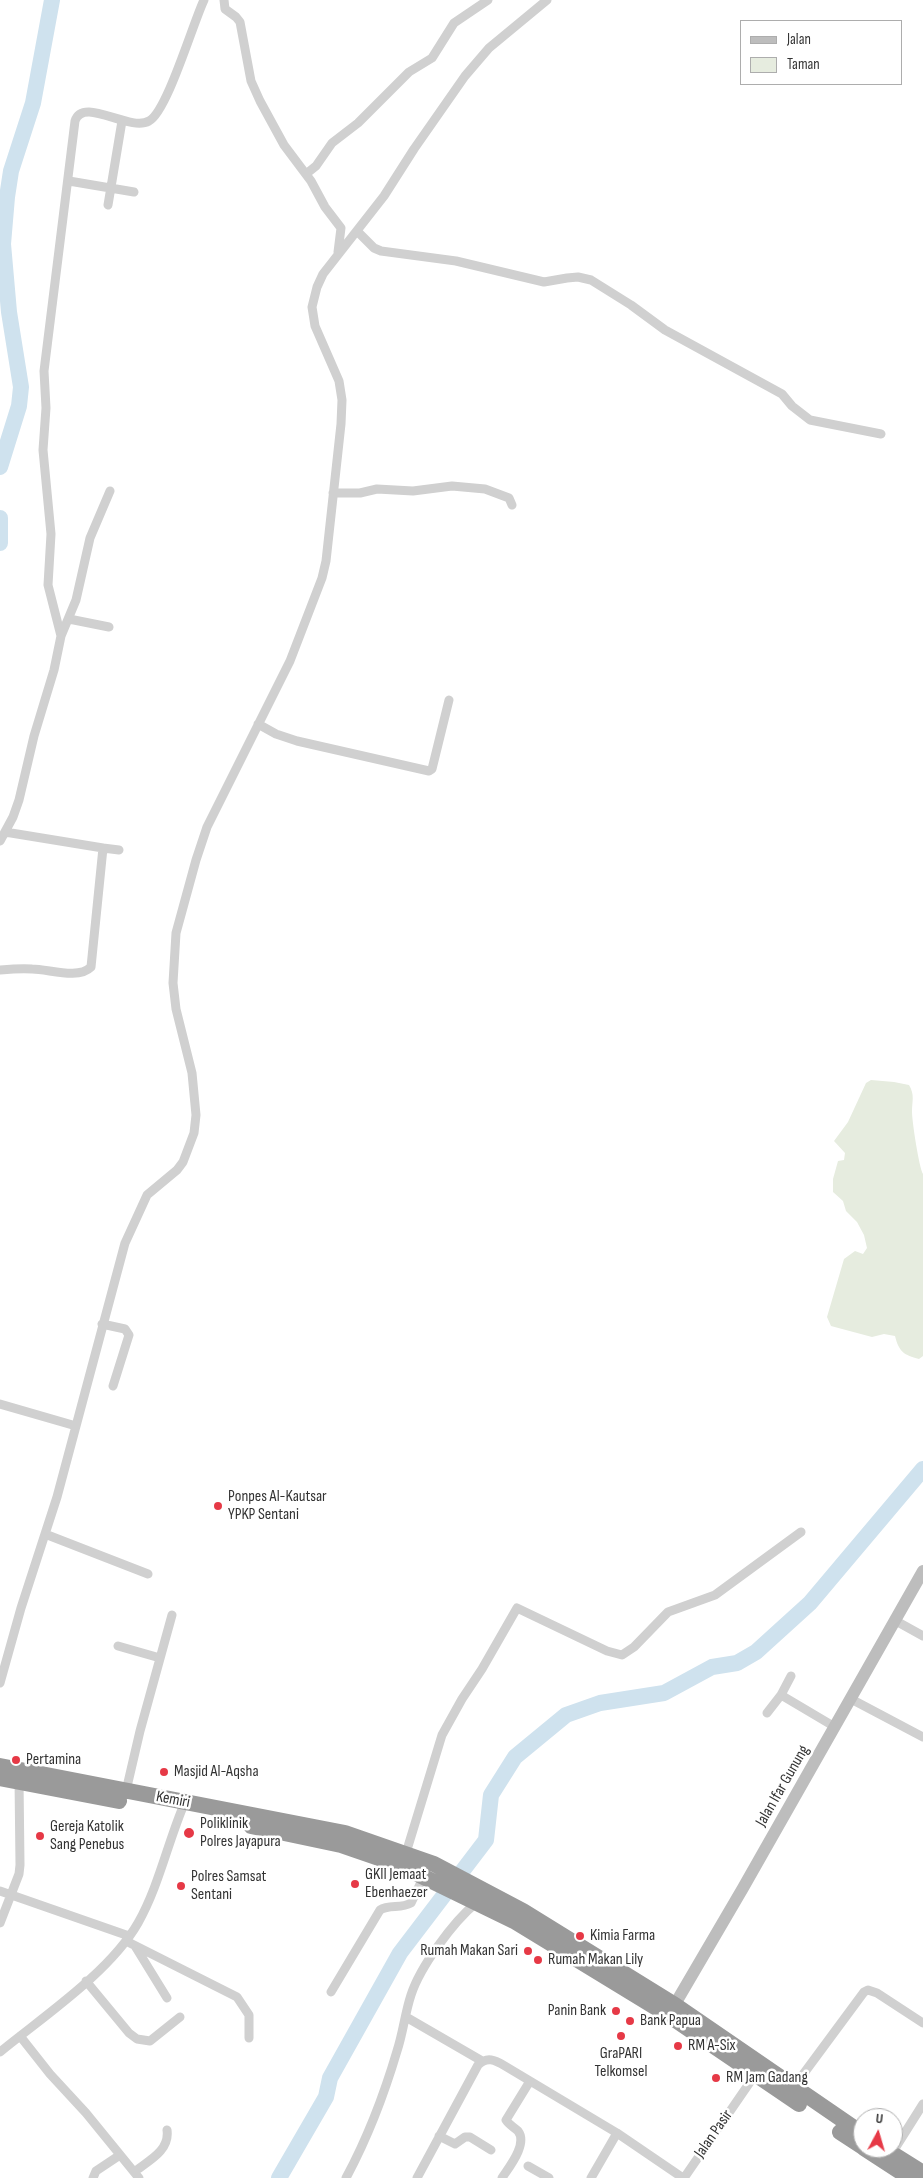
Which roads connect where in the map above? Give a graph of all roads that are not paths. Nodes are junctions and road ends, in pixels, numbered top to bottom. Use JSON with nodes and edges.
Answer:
{"nodes":[{"id":1,"x":204,"y":0,"type":"edge"},
{"id":2,"x":224,"y":0,"type":"edge"},
{"id":3,"x":488,"y":0,"type":"edge"},
{"id":4,"x":547,"y":0,"type":"edge"},
{"id":5,"x":122,"y":120,"type":"junction"},
{"id":6,"x":306,"y":174,"type":"junction"},
{"id":7,"x":68,"y":181,"type":"junction"},
{"id":8,"x":110,"y":188,"type":"junction"},
{"id":9,"x":134,"y":192,"type":"dead end"},
{"id":10,"x":108,"y":204,"type":"dead end"},
{"id":11,"x":341,"y":228,"type":"junction"},
{"id":12,"x":356,"y":233,"type":"junction"},
{"id":13,"x":338,"y":253,"type":"junction"},
{"id":14,"x":881,"y":434,"type":"dead end"},
{"id":15,"x":110,"y":491,"type":"dead end"},
{"id":16,"x":333,"y":493,"type":"junction"},
{"id":17,"x":512,"y":505,"type":"dead end"},
{"id":18,"x":69,"y":619,"type":"junction"},
{"id":19,"x":109,"y":627,"type":"dead end"},
{"id":20,"x":61,"y":636,"type":"junction"},
{"id":21,"x":449,"y":700,"type":"dead end"},
{"id":22,"x":258,"y":724,"type":"junction"},
{"id":23,"x":6,"y":832,"type":"junction"},
{"id":24,"x":0,"y":841,"type":"edge"},
{"id":25,"x":103,"y":848,"type":"junction"},
{"id":26,"x":119,"y":850,"type":"dead end"},
{"id":27,"x":0,"y":970,"type":"edge"},
{"id":28,"x":102,"y":1324,"type":"junction"},
{"id":29,"x":113,"y":1386,"type":"dead end"},
{"id":30,"x":0,"y":1404,"type":"edge"},
{"id":31,"x":76,"y":1426,"type":"junction"},
{"id":32,"x":801,"y":1532,"type":"dead end"},
{"id":33,"x":46,"y":1534,"type":"junction"},
{"id":34,"x":923,"y":1571,"type":"edge"},
{"id":35,"x":148,"y":1574,"type":"dead end"},
{"id":36,"x":172,"y":1614,"type":"dead end"},
{"id":37,"x":896,"y":1621,"type":"junction"},
{"id":38,"x":923,"y":1636,"type":"edge"},
{"id":39,"x":118,"y":1646,"type":"dead end"},
{"id":40,"x":160,"y":1658,"type":"junction"},
{"id":41,"x":792,"y":1676,"type":"dead end"},
{"id":42,"x":0,"y":1683,"type":"edge"},
{"id":43,"x":780,"y":1695,"type":"junction"},
{"id":44,"x":851,"y":1700,"type":"junction"},
{"id":45,"x":767,"y":1713,"type":"dead end"},
{"id":46,"x":835,"y":1727,"type":"junction"},
{"id":47,"x":923,"y":1737,"type":"edge"},
{"id":48,"x":0,"y":1766,"type":"edge"},
{"id":49,"x":19,"y":1776,"type":"junction"},
{"id":50,"x":0,"y":1778,"type":"edge"},
{"id":51,"x":56,"y":1783,"type":"junction"},
{"id":52,"x":126,"y":1791,"type":"junction"},
{"id":53,"x":182,"y":1807,"type":"junction"},
{"id":54,"x":343,"y":1839,"type":"junction"},
{"id":55,"x":406,"y":1853,"type":"junction"},
{"id":56,"x":429,"y":1873,"type":"junction"},
{"id":57,"x":0,"y":1891,"type":"edge"},
{"id":58,"x":11,"y":1894,"type":"junction"},
{"id":59,"x":476,"y":1897,"type":"junction"},
{"id":60,"x":0,"y":1923,"type":"edge"},
{"id":61,"x":127,"y":1939,"type":"junction"},
{"id":62,"x":135,"y":1946,"type":"junction"},
{"id":63,"x":86,"y":1981,"type":"junction"},
{"id":64,"x":331,"y":1992,"type":"dead end"},
{"id":65,"x":167,"y":1998,"type":"dead end"},
{"id":66,"x":671,"y":2010,"type":"junction"},
{"id":67,"x":180,"y":2017,"type":"dead end"},
{"id":68,"x":406,"y":2017,"type":"junction"},
{"id":69,"x":923,"y":2023,"type":"edge"},
{"id":70,"x":20,"y":2036,"type":"junction"},
{"id":71,"x":249,"y":2038,"type":"dead end"},
{"id":72,"x":0,"y":2052,"type":"edge"},
{"id":73,"x":482,"y":2061,"type":"junction"},
{"id":74,"x":758,"y":2071,"type":"junction"},
{"id":75,"x":530,"y":2081,"type":"junction"},
{"id":76,"x":790,"y":2092,"type":"junction"},
{"id":77,"x":923,"y":2104,"type":"edge"},
{"id":78,"x":853,"y":2128,"type":"edge"},
{"id":79,"x":167,"y":2130,"type":"dead end"},
{"id":80,"x":903,"y":2132,"type":"edge"},
{"id":81,"x":617,"y":2133,"type":"junction"},
{"id":82,"x":439,"y":2136,"type":"junction"},
{"id":83,"x":853,"y":2140,"type":"edge"},
{"id":84,"x":491,"y":2150,"type":"dead end"},
{"id":85,"x":120,"y":2155,"type":"junction"},
{"id":86,"x":890,"y":2158,"type":"edge"},
{"id":87,"x":893,"y":2158,"type":"edge"},
{"id":88,"x":528,"y":2166,"type":"dead end"},
{"id":89,"x":923,"y":2173,"type":"edge"},
{"id":90,"x":136,"y":2175,"type":"edge"},
{"id":91,"x":349,"y":2177,"type":"edge"},
{"id":92,"x":93,"y":2178,"type":"edge"},
{"id":93,"x":417,"y":2178,"type":"edge"},
{"id":94,"x":502,"y":2178,"type":"edge"},
{"id":95,"x":549,"y":2178,"type":"edge"},
{"id":96,"x":591,"y":2178,"type":"edge"},
{"id":97,"x":683,"y":2178,"type":"edge"},
{"id":98,"x":910,"y":2178,"type":"edge"}],
"edges":[{"from":1,"to":5,"type":"street"},
{"from":2,"to":6,"type":"street"},
{"from":3,"to":6,"type":"street"},
{"from":4,"to":12,"type":"street"},
{"from":5,"to":7,"type":"street"},
{"from":5,"to":8,"type":"street"},
{"from":6,"to":11,"type":"street"},
{"from":7,"to":8,"type":"street"},
{"from":7,"to":20,"type":"street"},
{"from":8,"to":9,"type":"street"},
{"from":8,"to":10,"type":"street"},
{"from":11,"to":12,"type":"street"},
{"from":11,"to":13,"type":"street"},
{"from":12,"to":13,"type":"street"},
{"from":12,"to":14,"type":"street"},
{"from":13,"to":16,"type":"street"},
{"from":15,"to":18,"type":"street"},
{"from":16,"to":17,"type":"street"},
{"from":16,"to":22,"type":"street"},
{"from":18,"to":19,"type":"street"},
{"from":18,"to":20,"type":"street"},
{"from":20,"to":23,"type":"street"},
{"from":21,"to":22,"type":"street"},
{"from":22,"to":28,"type":"street"},
{"from":23,"to":24,"type":"street"},
{"from":23,"to":25,"type":"street"},
{"from":25,"to":26,"type":"street"},
{"from":25,"to":27,"type":"street"},
{"from":28,"to":29,"type":"street"},
{"from":28,"to":31,"type":"street"},
{"from":30,"to":31,"type":"street"},
{"from":31,"to":33,"type":"street"},
{"from":32,"to":55,"type":"street"},
{"from":33,"to":35,"type":"street"},
{"from":33,"to":42,"type":"street"},
{"from":34,"to":37,"type":"street","name":"Jalan Ifar Gunung"},
{"from":36,"to":40,"type":"street"},
{"from":37,"to":38,"type":"street"},
{"from":37,"to":44,"type":"street","name":"Jalan Ifar Gunung"},
{"from":39,"to":40,"type":"street"},
{"from":40,"to":52,"type":"street"},
{"from":41,"to":43,"type":"street"},
{"from":43,"to":45,"type":"street"},
{"from":43,"to":46,"type":"street"},
{"from":44,"to":46,"type":"street","name":"Jalan Ifar Gunung"},
{"from":44,"to":47,"type":"street"},
{"from":46,"to":66,"type":"street","name":"Jalan Ifar Gunung"},
{"from":48,"to":49,"type":"highway","name":"Kemiri"},
{"from":49,"to":50,"type":"highway","name":"Kemiri"},
{"from":49,"to":51,"type":"highway","name":"Kemiri"},
{"from":49,"to":58,"type":"street"},
{"from":51,"to":52,"type":"highway","name":"Kemiri"},
{"from":51,"to":53,"type":"highway","name":"Kemiri"},
{"from":52,"to":53,"type":"highway","name":"Kemiri"},
{"from":53,"to":54,"type":"highway","name":"Kemiri"},
{"from":53,"to":61,"type":"street"},
{"from":54,"to":55,"type":"highway"},
{"from":54,"to":56,"type":"highway"},
{"from":55,"to":56,"type":"highway"},
{"from":56,"to":59,"type":"highway"},
{"from":56,"to":64,"type":"street"},
{"from":57,"to":58,"type":"street"},
{"from":58,"to":60,"type":"street"},
{"from":58,"to":61,"type":"street"},
{"from":59,"to":66,"type":"highway"},
{"from":59,"to":66,"type":"highway"},
{"from":59,"to":68,"type":"street"},
{"from":61,"to":62,"type":"street"},
{"from":61,"to":63,"type":"street"},
{"from":62,"to":65,"type":"street"},
{"from":62,"to":71,"type":"street"},
{"from":63,"to":67,"type":"street"},
{"from":63,"to":70,"type":"street"},
{"from":66,"to":74,"type":"highway"},
{"from":68,"to":73,"type":"street"},
{"from":68,"to":91,"type":"street"},
{"from":69,"to":76,"type":"street"},
{"from":70,"to":72,"type":"street"},
{"from":70,"to":85,"type":"street"},
{"from":73,"to":75,"type":"street"},
{"from":73,"to":82,"type":"street"},
{"from":74,"to":76,"type":"highway"},
{"from":74,"to":97,"type":"street","name":"Jalan Pasir"},
{"from":75,"to":81,"type":"street"},
{"from":75,"to":94,"type":"street"},
{"from":76,"to":78,"type":"highway"},
{"from":76,"to":83,"type":"highway"},
{"from":77,"to":80,"type":"street"},
{"from":79,"to":90,"type":"street"},
{"from":81,"to":96,"type":"street"},
{"from":81,"to":97,"type":"street"},
{"from":82,"to":84,"type":"street"},
{"from":82,"to":93,"type":"street"},
{"from":85,"to":90,"type":"street"},
{"from":85,"to":92,"type":"street"},
{"from":86,"to":98,"type":"highway"},
{"from":87,"to":89,"type":"highway"},
{"from":88,"to":95,"type":"street"}]}
